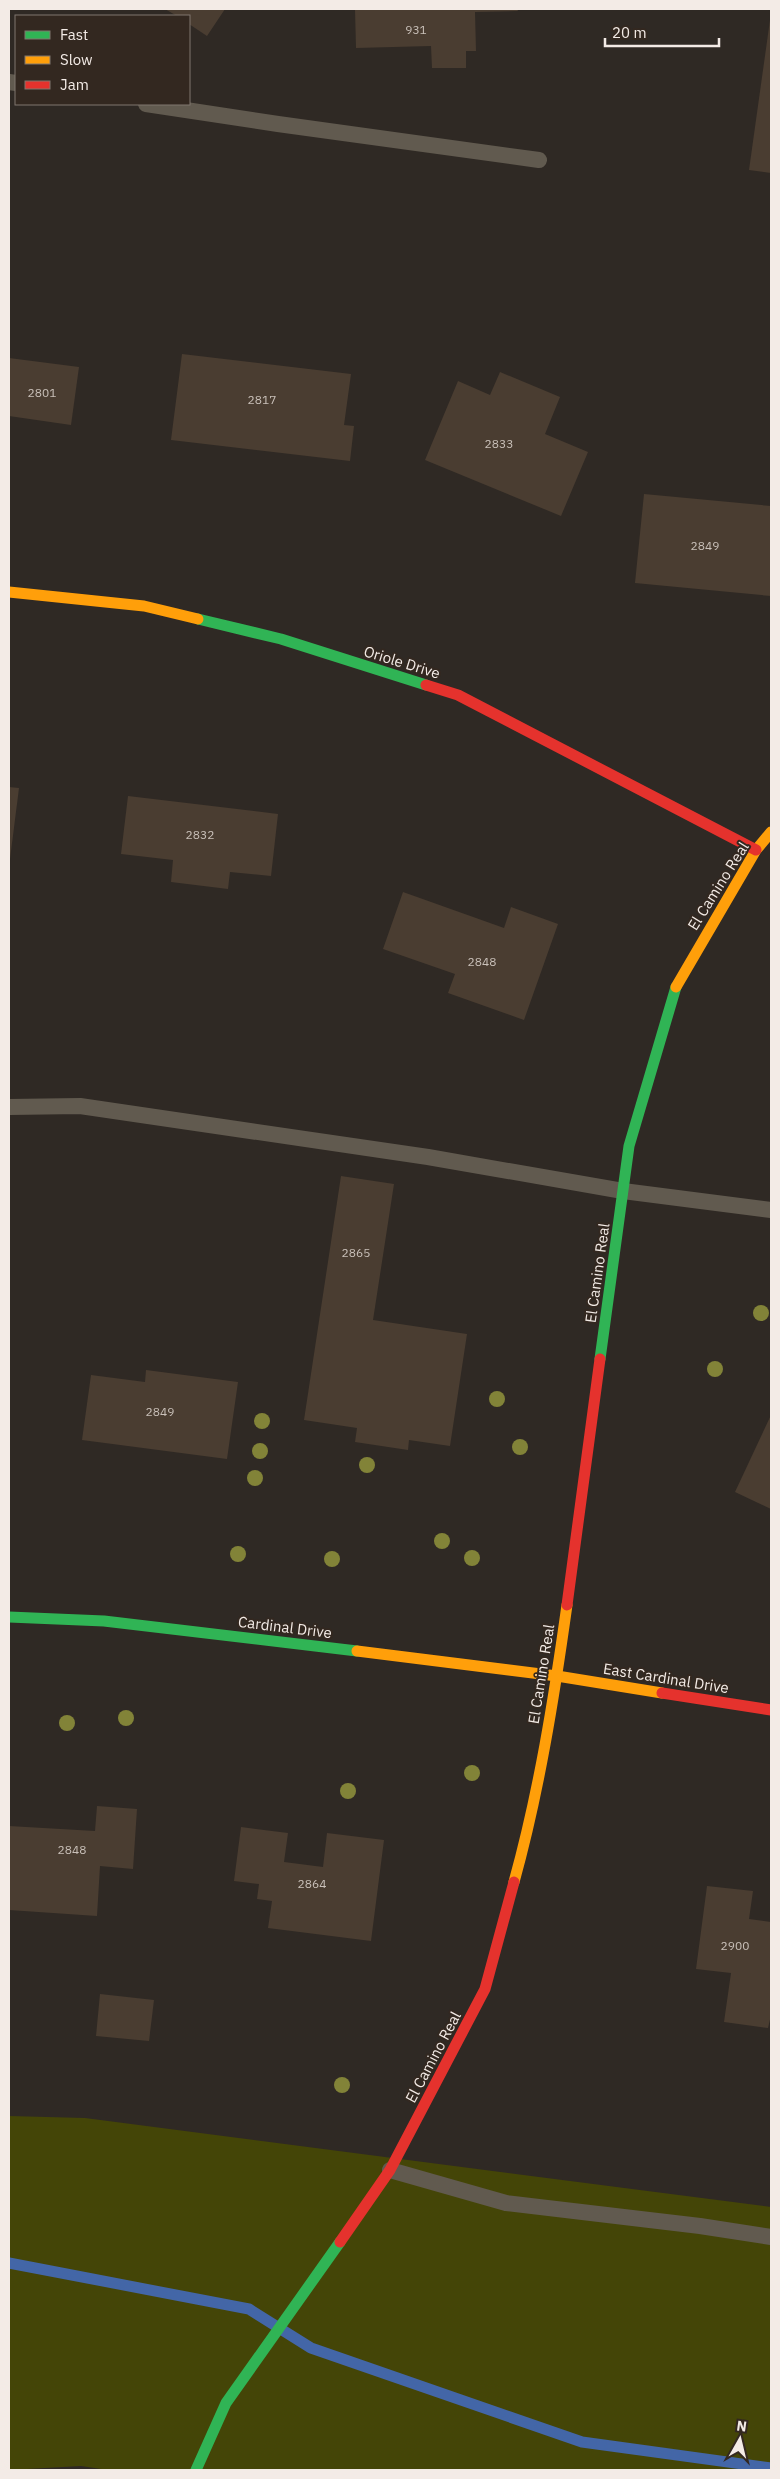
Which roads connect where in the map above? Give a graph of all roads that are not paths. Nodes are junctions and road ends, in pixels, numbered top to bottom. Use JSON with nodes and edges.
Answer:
{"nodes":[{"id":1,"x":153,"y":105,"type":"edge"},
{"id":2,"x":539,"y":160,"type":"dead end"},
{"id":3,"x":9,"y":592,"type":"edge"},
{"id":4,"x":771,"y":832,"type":"edge"},
{"id":5,"x":756,"y":850,"type":"junction"},
{"id":6,"x":9,"y":1107,"type":"edge"},
{"id":7,"x":624,"y":1191,"type":"junction"},
{"id":8,"x":771,"y":1210,"type":"edge"},
{"id":9,"x":9,"y":1617,"type":"edge"},
{"id":10,"x":557,"y":1676,"type":"junction"},
{"id":11,"x":771,"y":1710,"type":"edge"},
{"id":12,"x":390,"y":2170,"type":"junction"},
{"id":13,"x":771,"y":2237,"type":"edge"},
{"id":14,"x":196,"y":2470,"type":"edge"}],
"edges":[{"from":1,"to":2,"type":"lane"},
{"from":3,"to":5,"type":"street","name":"Oriole Drive"},
{"from":4,"to":5,"type":"street","name":"El Camino Real"},
{"from":5,"to":7,"type":"street","name":"El Camino Real"},
{"from":6,"to":7,"type":"lane"},
{"from":7,"to":8,"type":"lane"},
{"from":7,"to":10,"type":"street","name":"El Camino Real"},
{"from":9,"to":10,"type":"street","name":"Cardinal Drive"},
{"from":10,"to":11,"type":"street","name":"East Cardinal Drive"},
{"from":10,"to":12,"type":"street","name":"El Camino Real"},
{"from":12,"to":13,"type":"lane"},
{"from":12,"to":14,"type":"street","name":"El Camino Real"}]}
